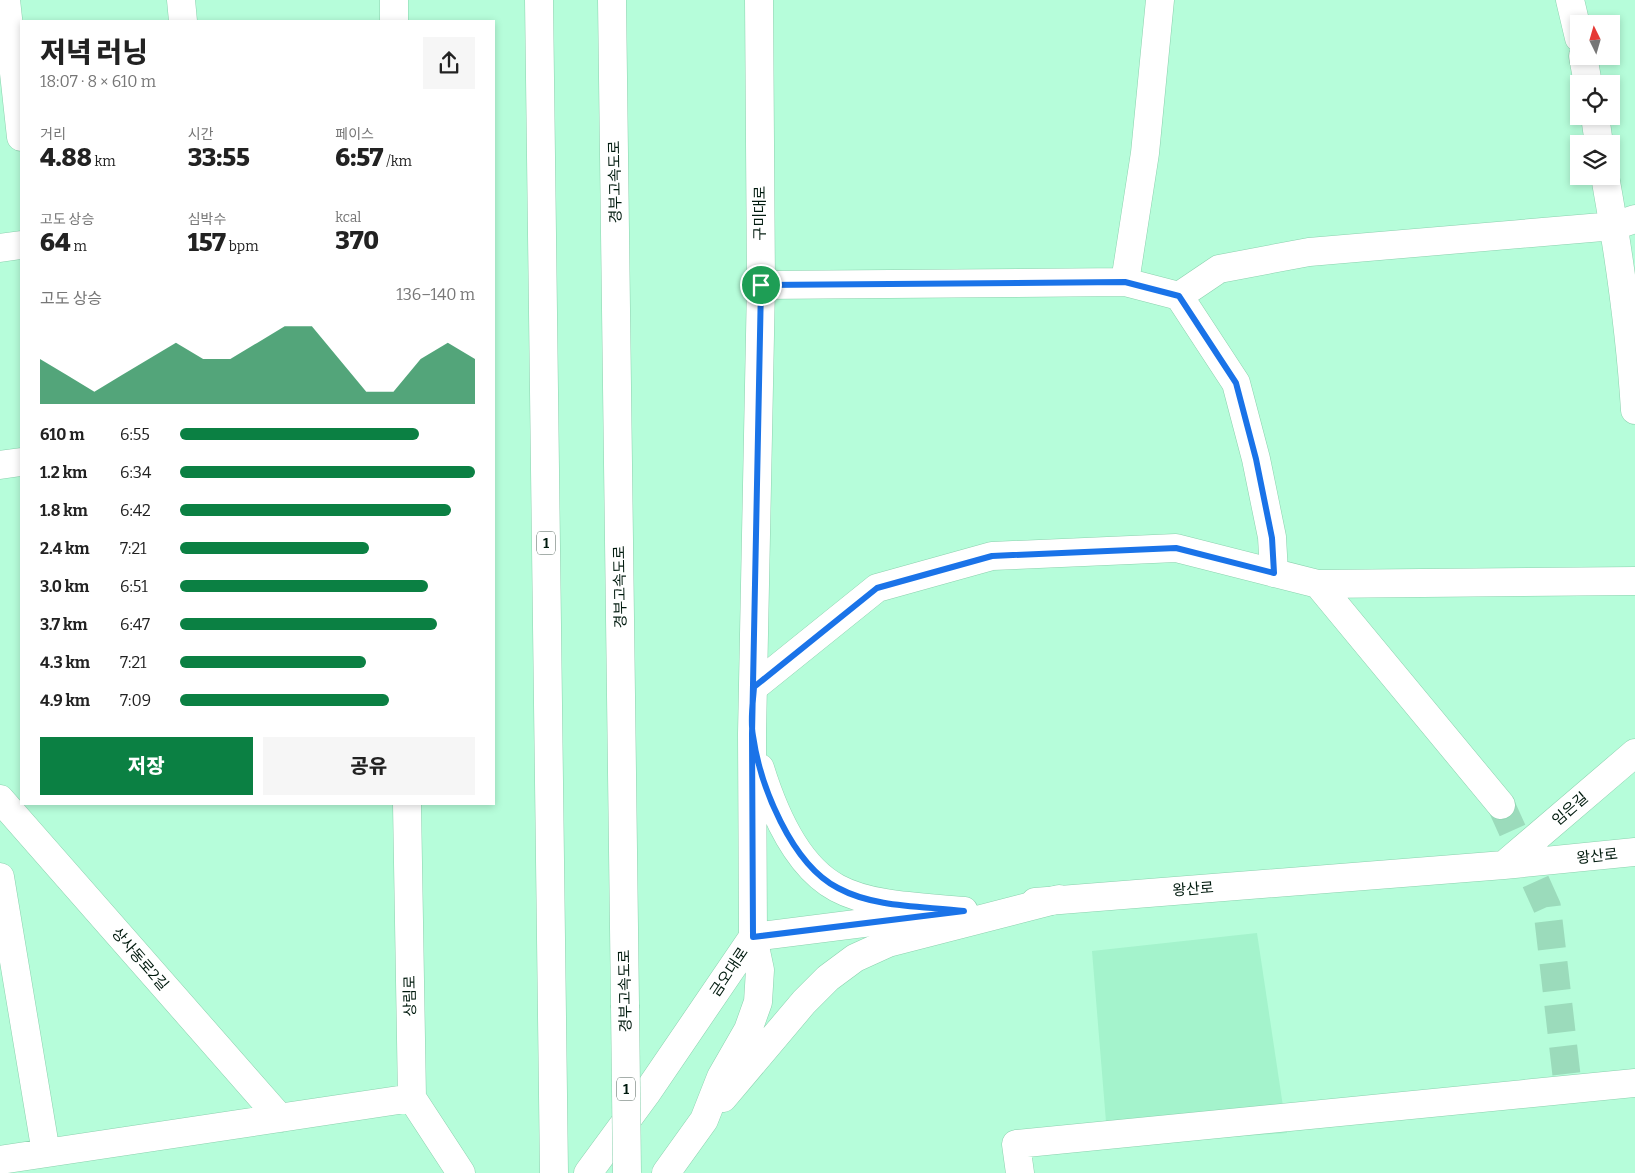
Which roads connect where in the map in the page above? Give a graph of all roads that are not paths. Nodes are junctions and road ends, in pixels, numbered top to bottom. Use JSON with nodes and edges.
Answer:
{"nodes":[{"id":1,"x":6,"y":0,"type":"edge"},
{"id":2,"x":181,"y":0,"type":"edge"},
{"id":3,"x":394,"y":0,"type":"edge"},
{"id":4,"x":539,"y":0,"type":"edge"},
{"id":5,"x":612,"y":0,"type":"edge"},
{"id":6,"x":759,"y":0,"type":"edge"},
{"id":7,"x":1160,"y":0,"type":"edge"},
{"id":8,"x":1570,"y":0,"type":"edge"},
{"id":9,"x":1574,"y":15,"type":"edge"},
{"id":10,"x":183,"y":20,"type":"edge"},
{"id":11,"x":394,"y":20,"type":"edge"},
{"id":12,"x":20,"y":127,"type":"edge"},
{"id":13,"x":1609,"y":185,"type":"edge"},
{"id":14,"x":1624,"y":222,"type":"edge"},
{"id":15,"x":20,"y":245,"type":"edge"},
{"id":16,"x":0,"y":248,"type":"edge"},
{"id":17,"x":1125,"y":282,"type":"junction"},
{"id":18,"x":761,"y":285,"type":"junction"},
{"id":19,"x":1179,"y":296,"type":"junction"},
{"id":20,"x":1635,"y":410,"type":"edge"},
{"id":21,"x":20,"y":462,"type":"edge"},
{"id":22,"x":0,"y":465,"type":"edge"},
{"id":23,"x":1274,"y":573,"type":"junction"},
{"id":24,"x":1635,"y":581,"type":"edge"},
{"id":25,"x":1318,"y":584,"type":"junction"},
{"id":26,"x":754,"y":687,"type":"junction"},
{"id":27,"x":752,"y":734,"type":"junction"},
{"id":28,"x":1635,"y":753,"type":"edge"},
{"id":29,"x":0,"y":799,"type":"edge"},
{"id":30,"x":407,"y":805,"type":"edge"},
{"id":31,"x":1500,"y":805,"type":"tunnel mouth"},
{"id":32,"x":1635,"y":852,"type":"edge"},
{"id":33,"x":1504,"y":865,"type":"junction"},
{"id":34,"x":0,"y":878,"type":"edge"},
{"id":35,"x":1059,"y":899,"type":"junction"},
{"id":36,"x":964,"y":911,"type":"junction"},
{"id":37,"x":753,"y":937,"type":"junction"},
{"id":38,"x":1635,"y":1082,"type":"edge"},
{"id":39,"x":412,"y":1098,"type":"junction"},
{"id":40,"x":280,"y":1118,"type":"junction"},
{"id":41,"x":704,"y":1120,"type":"junction"},
{"id":42,"x":46,"y":1153,"type":"junction"},
{"id":43,"x":0,"y":1160,"type":"edge"},
{"id":44,"x":461,"y":1173,"type":"edge"},
{"id":45,"x":554,"y":1173,"type":"edge"},
{"id":46,"x":588,"y":1173,"type":"edge"},
{"id":47,"x":627,"y":1173,"type":"edge"},
{"id":48,"x":666,"y":1173,"type":"edge"},
{"id":49,"x":1020,"y":1173,"type":"edge"}],
"edges":[{"from":1,"to":12,"type":"main road"},
{"from":2,"to":10,"type":"main road"},
{"from":3,"to":11,"type":"main road"},
{"from":4,"to":45,"type":"main road","number":"1"},
{"from":5,"to":47,"type":"main road","name":"경부고속도로","number":"1","bridge":true},
{"from":6,"to":18,"type":"main road","name":"구미대로"},
{"from":7,"to":17,"type":"main road"},
{"from":8,"to":9,"type":"main road"},
{"from":13,"to":14,"type":"main road"},
{"from":14,"to":19,"type":"main road"},
{"from":14,"to":20,"type":"main road"},
{"from":15,"to":16,"type":"main road"},
{"from":17,"to":18,"type":"main road"},
{"from":17,"to":19,"type":"main road"},
{"from":18,"to":26,"type":"main road","name":"구미대로"},
{"from":19,"to":23,"type":"main road"},
{"from":21,"to":22,"type":"main road"},
{"from":23,"to":25,"type":"main road"},
{"from":23,"to":26,"type":"main road"},
{"from":24,"to":25,"type":"main road"},
{"from":25,"to":31,"type":"main road"},
{"from":26,"to":27,"type":"main road","name":"구미대로"},
{"from":27,"to":36,"type":"main road"},
{"from":27,"to":37,"type":"main road","name":"구미대로"},
{"from":28,"to":33,"type":"main road","name":"임은길"},
{"from":29,"to":40,"type":"main road","name":"상사동로2길"},
{"from":30,"to":39,"type":"main road","name":"상림로"},
{"from":32,"to":33,"type":"main road","name":"왕산로"},
{"from":33,"to":35,"type":"main road","name":"왕산로"},
{"from":34,"to":42,"type":"main road"},
{"from":35,"to":36,"type":"main road","name":"왕산로"},
{"from":35,"to":41,"type":"main road"},
{"from":36,"to":37,"type":"main road","name":"왕산로"},
{"from":37,"to":41,"type":"main road","name":"금오대로"},
{"from":37,"to":46,"type":"main road","name":"금오대로"},
{"from":38,"to":49,"type":"main road"},
{"from":39,"to":40,"type":"main road"},
{"from":39,"to":44,"type":"main road"},
{"from":40,"to":42,"type":"main road"},
{"from":41,"to":48,"type":"main road","name":"금오대로"},
{"from":42,"to":43,"type":"main road"}]}
